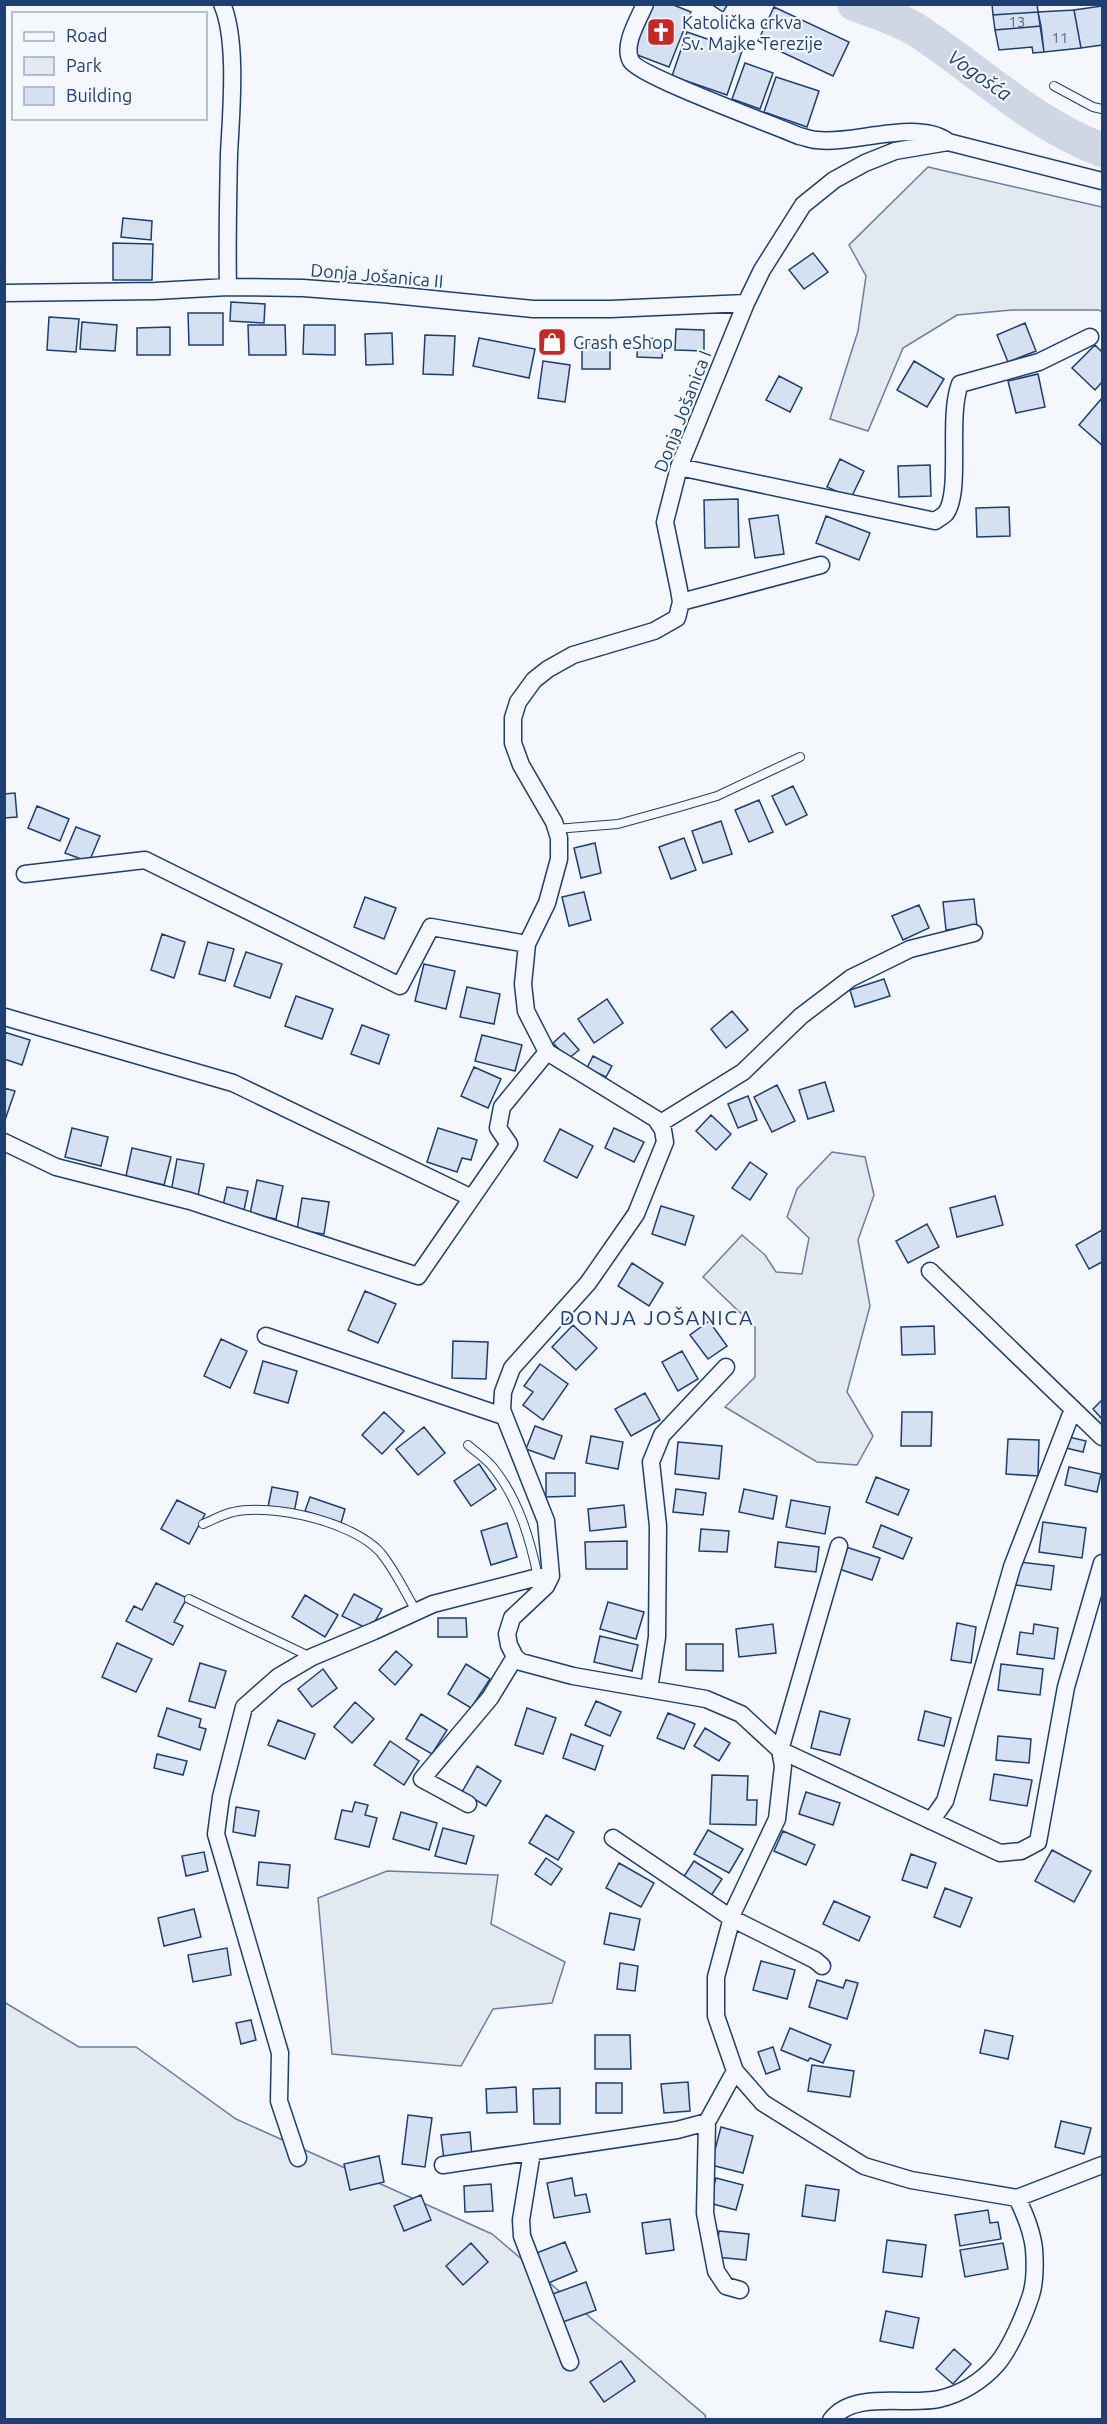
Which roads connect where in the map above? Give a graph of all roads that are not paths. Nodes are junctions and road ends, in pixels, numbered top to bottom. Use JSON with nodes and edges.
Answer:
{"nodes":[{"id":1,"x":222,"y":4,"type":"edge"},
{"id":2,"x":645,"y":4,"type":"edge"},
{"id":3,"x":1054,"y":86,"type":"dead end"},
{"id":4,"x":1102,"y":109,"type":"edge"},
{"id":5,"x":948,"y":142,"type":"junction"},
{"id":6,"x":1102,"y":181,"type":"edge"},
{"id":7,"x":228,"y":287,"type":"junction"},
{"id":8,"x":4,"y":292,"type":"edge"},
{"id":9,"x":746,"y":303,"type":"junction"},
{"id":10,"x":1090,"y":337,"type":"dead end"},
{"id":11,"x":678,"y":467,"type":"junction"},
{"id":12,"x":821,"y":565,"type":"dead end"},
{"id":13,"x":681,"y":602,"type":"junction"},
{"id":14,"x":800,"y":757,"type":"dead end"},
{"id":15,"x":556,"y":829,"type":"junction"},
{"id":16,"x":25,"y":874,"type":"dead end"},
{"id":17,"x":974,"y":933,"type":"dead end"},
{"id":18,"x":527,"y":944,"type":"junction"},
{"id":19,"x":5,"y":1017,"type":"edge"},
{"id":20,"x":547,"y":1052,"type":"junction"},
{"id":21,"x":659,"y":1124,"type":"junction"},
{"id":22,"x":4,"y":1142,"type":"edge"},
{"id":23,"x":472,"y":1198,"type":"junction"},
{"id":24,"x":930,"y":1270,"type":"dead end"},
{"id":25,"x":266,"y":1336,"type":"dead end"},
{"id":26,"x":726,"y":1367,"type":"dead end"},
{"id":27,"x":1073,"y":1409,"type":"junction"},
{"id":28,"x":503,"y":1416,"type":"junction"},
{"id":29,"x":1102,"y":1437,"type":"edge"},
{"id":30,"x":468,"y":1445,"type":"dead end"},
{"id":31,"x":203,"y":1524,"type":"dead end"},
{"id":32,"x":839,"y":1546,"type":"dead end"},
{"id":33,"x":1102,"y":1563,"type":"edge"},
{"id":34,"x":545,"y":1576,"type":"junction"},
{"id":35,"x":189,"y":1599,"type":"dead end"},
{"id":36,"x":416,"y":1611,"type":"junction"},
{"id":37,"x":312,"y":1657,"type":"junction"},
{"id":38,"x":515,"y":1658,"type":"junction"},
{"id":39,"x":649,"y":1689,"type":"junction"},
{"id":40,"x":780,"y":1750,"type":"junction"},
{"id":41,"x":468,"y":1804,"type":"dead end"},
{"id":42,"x":931,"y":1821,"type":"junction"},
{"id":43,"x":613,"y":1838,"type":"dead end"},
{"id":44,"x":731,"y":1918,"type":"junction"},
{"id":45,"x":822,"y":1966,"type":"dead end"},
{"id":46,"x":735,"y":2071,"type":"junction"},
{"id":47,"x":707,"y":2122,"type":"junction"},
{"id":48,"x":532,"y":2152,"type":"junction"},
{"id":49,"x":298,"y":2158,"type":"dead end"},
{"id":50,"x":1102,"y":2164,"type":"edge"},
{"id":51,"x":442,"y":2165,"type":"dead end"},
{"id":52,"x":1017,"y":2198,"type":"junction"},
{"id":53,"x":740,"y":2290,"type":"dead end"},
{"id":54,"x":570,"y":2362,"type":"dead end"},
{"id":55,"x":831,"y":2420,"type":"edge"}],
"edges":[{"from":1,"to":7,"type":"street"},
{"from":2,"to":5,"type":"street"},
{"from":3,"to":4,"type":"lane"},
{"from":5,"to":6,"type":"street"},
{"from":5,"to":9,"type":"street","name":"Donja Jošanica I"},
{"from":7,"to":8,"type":"street","name":"Donja Jošanica II"},
{"from":7,"to":9,"type":"street","name":"Donja Jošanica II"},
{"from":9,"to":11,"type":"street","name":"Donja Jošanica I"},
{"from":10,"to":11,"type":"street"},
{"from":11,"to":13,"type":"street","name":"Donja Jošanica I"},
{"from":12,"to":13,"type":"street"},
{"from":13,"to":15,"type":"street"},
{"from":14,"to":15,"type":"lane"},
{"from":15,"to":18,"type":"street"},
{"from":16,"to":18,"type":"street"},
{"from":17,"to":21,"type":"street"},
{"from":18,"to":20,"type":"street"},
{"from":19,"to":23,"type":"street"},
{"from":20,"to":21,"type":"street"},
{"from":20,"to":23,"type":"street"},
{"from":21,"to":28,"type":"street"},
{"from":22,"to":23,"type":"street"},
{"from":24,"to":27,"type":"street"},
{"from":25,"to":28,"type":"street"},
{"from":26,"to":39,"type":"street"},
{"from":27,"to":29,"type":"street"},
{"from":27,"to":42,"type":"street"},
{"from":28,"to":34,"type":"street"},
{"from":30,"to":34,"type":"lane"},
{"from":31,"to":36,"type":"lane"},
{"from":32,"to":40,"type":"street"},
{"from":33,"to":42,"type":"street"},
{"from":34,"to":36,"type":"street"},
{"from":34,"to":38,"type":"street"},
{"from":35,"to":37,"type":"lane"},
{"from":36,"to":37,"type":"street"},
{"from":37,"to":49,"type":"street"},
{"from":38,"to":39,"type":"street"},
{"from":38,"to":41,"type":"street"},
{"from":39,"to":40,"type":"street"},
{"from":40,"to":42,"type":"street"},
{"from":40,"to":44,"type":"street"},
{"from":43,"to":44,"type":"street"},
{"from":44,"to":45,"type":"street"},
{"from":44,"to":46,"type":"street"},
{"from":46,"to":47,"type":"street"},
{"from":46,"to":52,"type":"street"},
{"from":47,"to":48,"type":"street"},
{"from":47,"to":53,"type":"street"},
{"from":48,"to":51,"type":"street"},
{"from":48,"to":54,"type":"street"},
{"from":50,"to":52,"type":"street"},
{"from":52,"to":55,"type":"street"}]}
